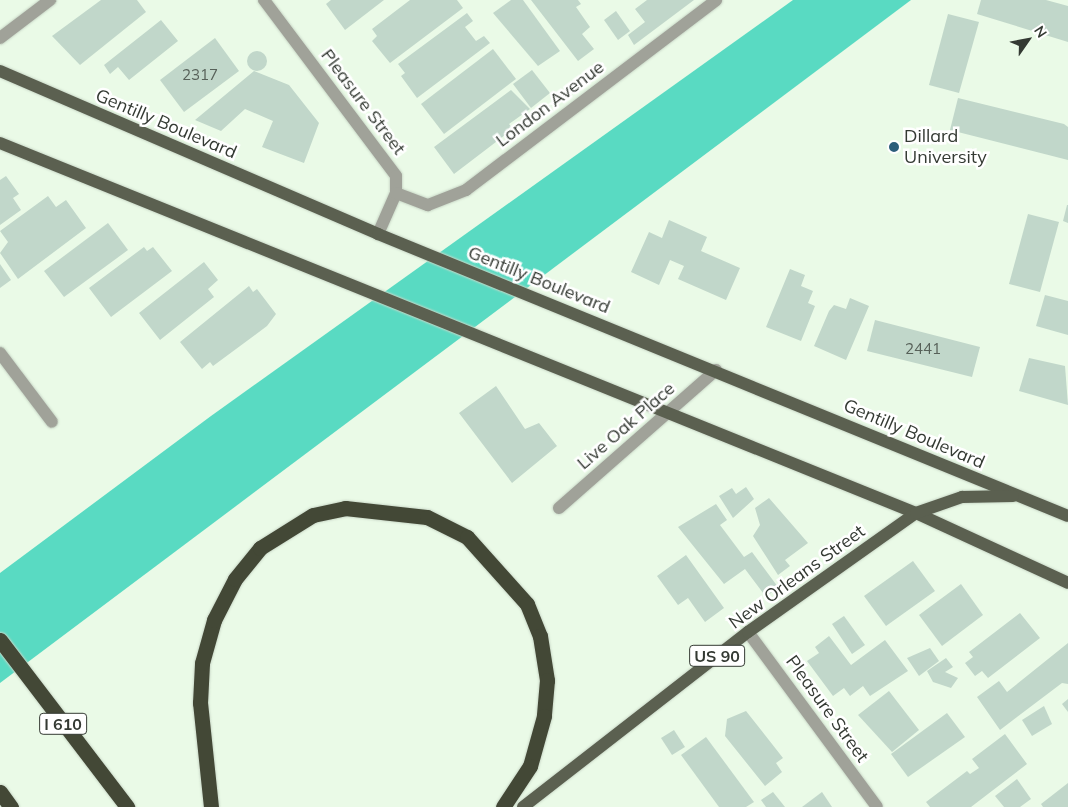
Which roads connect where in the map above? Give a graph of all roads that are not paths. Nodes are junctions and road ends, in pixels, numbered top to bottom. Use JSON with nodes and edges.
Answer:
{"nodes":[{"id":1,"x":50,"y":0,"type":"edge"},
{"id":2,"x":264,"y":0,"type":"edge"},
{"id":3,"x":716,"y":0,"type":"edge"},
{"id":4,"x":0,"y":38,"type":"edge"},
{"id":5,"x":0,"y":71,"type":"edge"},
{"id":6,"x":0,"y":143,"type":"edge"},
{"id":7,"x":396,"y":193,"type":"junction"},
{"id":8,"x":378,"y":234,"type":"junction"},
{"id":9,"x":0,"y":353,"type":"edge"},
{"id":10,"x":716,"y":370,"type":"junction"},
{"id":11,"x":668,"y":412,"type":"junction"},
{"id":12,"x":52,"y":422,"type":"dead end"},
{"id":13,"x":1017,"y":496,"type":"junction"},
{"id":14,"x":559,"y":508,"type":"dead end"},
{"id":15,"x":916,"y":513,"type":"junction"},
{"id":16,"x":1068,"y":516,"type":"edge"},
{"id":17,"x":1068,"y":583,"type":"edge"},
{"id":18,"x":748,"y":632,"type":"junction"},
{"id":19,"x":0,"y":640,"type":"edge"},
{"id":20,"x":0,"y":792,"type":"edge"},
{"id":21,"x":11,"y":807,"type":"edge"},
{"id":22,"x":126,"y":807,"type":"edge"},
{"id":23,"x":210,"y":807,"type":"edge"},
{"id":24,"x":502,"y":807,"type":"edge"},
{"id":25,"x":523,"y":807,"type":"edge"},
{"id":26,"x":877,"y":807,"type":"edge"}],
"edges":[{"from":1,"to":4,"type":"street"},
{"from":2,"to":7,"type":"street","name":"Pleasure Street"},
{"from":3,"to":7,"type":"street","name":"London Avenue"},
{"from":5,"to":8,"type":"main road","name":"Gentilly Boulevard"},
{"from":6,"to":11,"type":"main road"},
{"from":7,"to":8,"type":"street"},
{"from":8,"to":10,"type":"main road","name":"Gentilly Boulevard"},
{"from":9,"to":12,"type":"street"},
{"from":10,"to":11,"type":"street","name":"Live Oak Place"},
{"from":10,"to":13,"type":"main road","name":"Gentilly Boulevard"},
{"from":11,"to":14,"type":"street","name":"Live Oak Place"},
{"from":11,"to":15,"type":"main road"},
{"from":13,"to":15,"type":"main road","name":"New Orleans Street","number":"US 90"},
{"from":13,"to":16,"type":"main road","name":"Gentilly Boulevard","number":"US 90"},
{"from":15,"to":17,"type":"main road"},
{"from":15,"to":18,"type":"main road","name":"New Orleans Street","number":"US 90"},
{"from":18,"to":25,"type":"main road","name":"New Orleans Street","number":"US 90"},
{"from":18,"to":26,"type":"street","name":"Pleasure Street"},
{"from":19,"to":22,"type":"highway","number":"I 610"},
{"from":20,"to":21,"type":"highway"},
{"from":23,"to":24,"type":"highway"}]}
